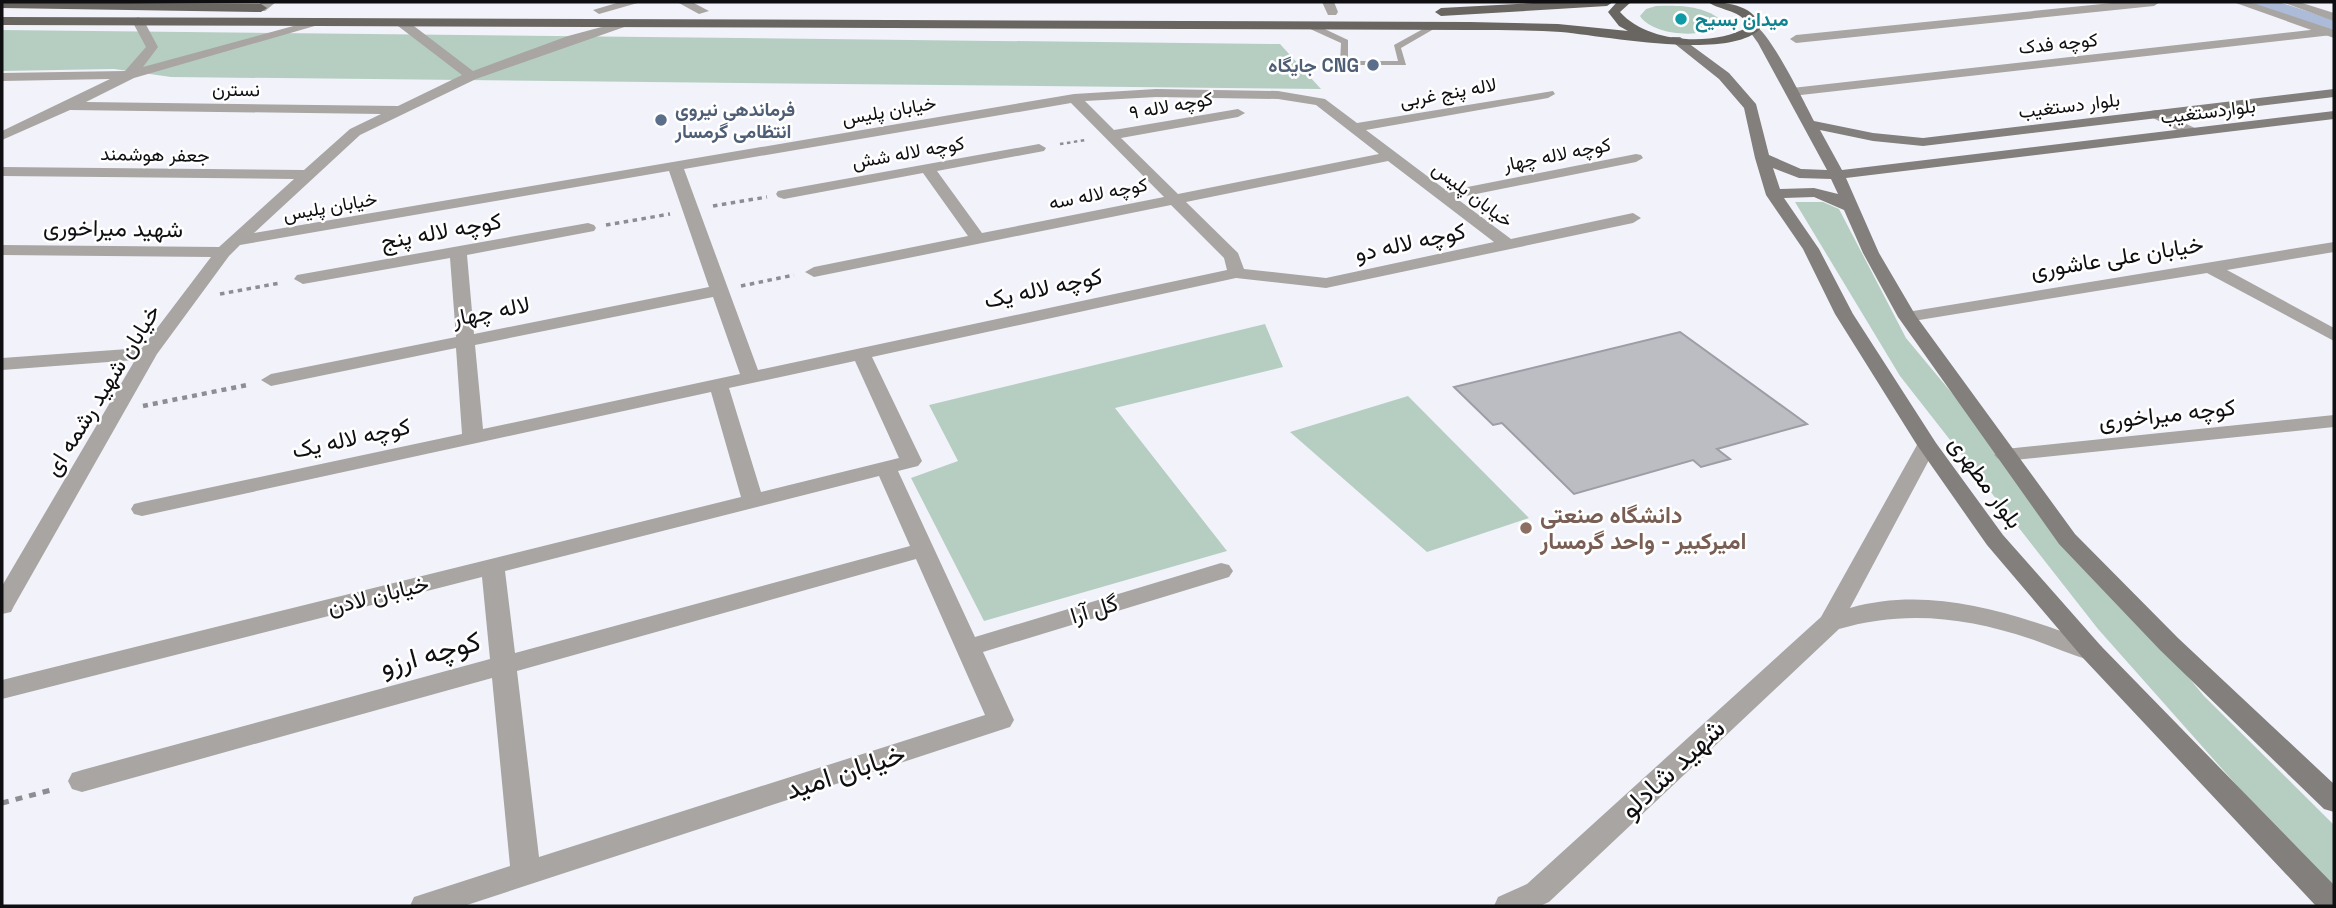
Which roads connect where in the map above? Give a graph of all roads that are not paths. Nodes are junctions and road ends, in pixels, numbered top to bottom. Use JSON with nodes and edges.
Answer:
{"nodes":[{"id":1,"x":635,"y":2,"type":"edge"},
{"id":2,"x":683,"y":2,"type":"edge"},
{"id":3,"x":1539,"y":2,"type":"edge"},
{"id":4,"x":1607,"y":2,"type":"edge"},
{"id":5,"x":1625,"y":2,"type":"edge"},
{"id":6,"x":1714,"y":2,"type":"edge"},
{"id":7,"x":2154,"y":2,"type":"edge"},
{"id":8,"x":2239,"y":2,"type":"edge"},
{"id":9,"x":2288,"y":2,"type":"edge"},
{"id":10,"x":2,"y":4,"type":"edge"},
{"id":11,"x":266,"y":5,"type":"edge"},
{"id":12,"x":1038,"y":6,"type":"edge"},
{"id":13,"x":1522,"y":7,"type":"junction"},
{"id":14,"x":288,"y":8,"type":"dead end"},
{"id":15,"x":1335,"y":8,"type":"edge"},
{"id":16,"x":517,"y":9,"type":"dead end"},
{"id":17,"x":598,"y":10,"type":"junction"},
{"id":18,"x":703,"y":11,"type":"junction"},
{"id":19,"x":1051,"y":11,"type":"dead end"},
{"id":20,"x":1078,"y":11,"type":"dead end"},
{"id":21,"x":1091,"y":11,"type":"dead end"},
{"id":22,"x":1318,"y":12,"type":"dead end"},
{"id":23,"x":1433,"y":12,"type":"dead end"},
{"id":24,"x":1747,"y":15,"type":"edge"},
{"id":25,"x":2334,"y":17,"type":"edge"},
{"id":26,"x":2,"y":21,"type":"edge"},
{"id":27,"x":138,"y":21,"type":"junction"},
{"id":28,"x":319,"y":23,"type":"junction"},
{"id":29,"x":401,"y":23,"type":"junction"},
{"id":30,"x":624,"y":24,"type":"junction"},
{"id":31,"x":1311,"y":26,"type":"junction"},
{"id":32,"x":1435,"y":26,"type":"junction"},
{"id":33,"x":1533,"y":28,"type":"junction"},
{"id":34,"x":2331,"y":33,"type":"edge"},
{"id":35,"x":1669,"y":39,"type":"junction"},
{"id":36,"x":1796,"y":39,"type":"dead end"},
{"id":37,"x":129,"y":75,"type":"junction"},
{"id":38,"x":471,"y":76,"type":"junction"},
{"id":39,"x":2,"y":77,"type":"edge"},
{"id":40,"x":1792,"y":92,"type":"junction"},
{"id":41,"x":2334,"y":93,"type":"edge"},
{"id":42,"x":1548,"y":94,"type":"dead end"},
{"id":43,"x":1074,"y":98,"type":"junction"},
{"id":44,"x":68,"y":106,"type":"junction"},
{"id":45,"x":404,"y":110,"type":"junction"},
{"id":46,"x":1238,"y":113,"type":"dead end"},
{"id":47,"x":2156,"y":114,"type":"junction"},
{"id":48,"x":2334,"y":115,"type":"edge"},
{"id":49,"x":1809,"y":124,"type":"junction"},
{"id":50,"x":23,"y":127,"type":"junction"},
{"id":51,"x":2,"y":128,"type":"edge"},
{"id":52,"x":1355,"y":128,"type":"junction"},
{"id":53,"x":2192,"y":132,"type":"junction"},
{"id":54,"x":1111,"y":135,"type":"junction"},
{"id":55,"x":2,"y":136,"type":"edge"},
{"id":56,"x":1039,"y":148,"type":"road end"},
{"id":57,"x":1391,"y":156,"type":"junction"},
{"id":58,"x":1636,"y":158,"type":"dead end"},
{"id":59,"x":1762,"y":158,"type":"junction"},
{"id":60,"x":675,"y":166,"type":"junction"},
{"id":61,"x":927,"y":168,"type":"junction"},
{"id":62,"x":2,"y":171,"type":"edge"},
{"id":63,"x":308,"y":175,"type":"junction"},
{"id":64,"x":1837,"y":175,"type":"junction"},
{"id":65,"x":784,"y":194,"type":"dead end"},
{"id":66,"x":1443,"y":195,"type":"junction"},
{"id":67,"x":1774,"y":195,"type":"junction"},
{"id":68,"x":1175,"y":199,"type":"junction"},
{"id":69,"x":1851,"y":207,"type":"junction"},
{"id":70,"x":1633,"y":218,"type":"dead end"},
{"id":71,"x":588,"y":228,"type":"dead end"},
{"id":72,"x":978,"y":239,"type":"junction"},
{"id":73,"x":1507,"y":244,"type":"junction"},
{"id":74,"x":229,"y":247,"type":"junction"},
{"id":75,"x":2334,"y":247,"type":"edge"},
{"id":76,"x":2,"y":250,"type":"edge"},
{"id":77,"x":458,"y":252,"type":"junction"},
{"id":78,"x":2208,"y":267,"type":"junction"},
{"id":79,"x":814,"y":272,"type":"road end"},
{"id":80,"x":1236,"y":274,"type":"junction"},
{"id":81,"x":303,"y":279,"type":"road end"},
{"id":82,"x":719,"y":290,"type":"junction"},
{"id":83,"x":1907,"y":317,"type":"junction"},
{"id":84,"x":2334,"y":335,"type":"edge"},
{"id":85,"x":465,"y":341,"type":"junction"},
{"id":86,"x":148,"y":353,"type":"junction"},
{"id":87,"x":861,"y":354,"type":"junction"},
{"id":88,"x":2,"y":364,"type":"edge"},
{"id":89,"x":751,"y":378,"type":"junction"},
{"id":90,"x":271,"y":380,"type":"road end"},
{"id":91,"x":719,"y":386,"type":"junction"},
{"id":92,"x":2334,"y":421,"type":"edge"},
{"id":93,"x":472,"y":438,"type":"junction"},
{"id":94,"x":1927,"y":445,"type":"junction"},
{"id":95,"x":2006,"y":456,"type":"junction"},
{"id":96,"x":886,"y":467,"type":"junction"},
{"id":97,"x":753,"y":500,"type":"junction"},
{"id":98,"x":142,"y":509,"type":"dead end"},
{"id":99,"x":923,"y":550,"type":"junction"},
{"id":100,"x":493,"y":566,"type":"junction"},
{"id":101,"x":1221,"y":570,"type":"dead end"},
{"id":102,"x":2,"y":606,"type":"edge"},
{"id":103,"x":1830,"y":623,"type":"junction"},
{"id":104,"x":967,"y":648,"type":"junction"},
{"id":105,"x":2092,"y":652,"type":"junction"},
{"id":106,"x":503,"y":665,"type":"junction"},
{"id":107,"x":2,"y":689,"type":"edge"},
{"id":108,"x":82,"y":781,"type":"road end"},
{"id":109,"x":2334,"y":801,"type":"edge"},
{"id":110,"x":526,"y":874,"type":"junction"},
{"id":111,"x":1543,"y":900,"type":"edge"},
{"id":112,"x":2334,"y":905,"type":"edge"},
{"id":113,"x":425,"y":906,"type":"edge"},
{"id":114,"x":1509,"y":906,"type":"edge"}],
"edges":[{"from":1,"to":17,"type":"street"},
{"from":2,"to":18,"type":"street"},
{"from":3,"to":13,"type":"main road"},
{"from":4,"to":13,"type":"main road"},
{"from":5,"to":35,"type":"main road"},
{"from":6,"to":24,"type":"main road"},
{"from":7,"to":36,"type":"street"},
{"from":8,"to":34,"type":"street"},
{"from":9,"to":25,"type":"street"},
{"from":10,"to":11,"type":"main road"},
{"from":11,"to":14,"type":"main road"},
{"from":12,"to":18,"type":"main road"},
{"from":12,"to":19,"type":"main road"},
{"from":13,"to":23,"type":"main road"},
{"from":13,"to":33,"type":"main road"},
{"from":15,"to":22,"type":"main road"},
{"from":16,"to":17,"type":"main road"},
{"from":17,"to":18,"type":"main road"},
{"from":20,"to":21,"type":"main road"},
{"from":24,"to":35,"type":"main road"},
{"from":24,"to":40,"type":"main road","name":"بلوار مطهری"},
{"from":26,"to":27,"type":"main road"},
{"from":27,"to":28,"type":"main road"},
{"from":27,"to":37,"type":"street"},
{"from":28,"to":29,"type":"main road"},
{"from":28,"to":37,"type":"street"},
{"from":29,"to":30,"type":"main road"},
{"from":29,"to":38,"type":"street"},
{"from":30,"to":31,"type":"main road"},
{"from":30,"to":38,"type":"street","name":"خیابان شهید رشمه ای"},
{"from":31,"to":32,"type":"main road"},
{"from":31,"to":32,"type":"lane"},
{"from":32,"to":33,"type":"main road"},
{"from":33,"to":35,"type":"main road"},
{"from":34,"to":40,"type":"street","name":"کوچه فدک"},
{"from":35,"to":59,"type":"main road","name":"بلوار مطهری"},
{"from":37,"to":39,"type":"street"},
{"from":37,"to":44,"type":"street"},
{"from":38,"to":45,"type":"street","name":"خیابان شهید رشمه ای"},
{"from":40,"to":49,"type":"main road","name":"بلوار مطهری"},
{"from":41,"to":47,"type":"main road","name":"بلوار دستغیب"},
{"from":42,"to":52,"type":"street","name":"لاله پنج غربی"},
{"from":43,"to":52,"type":"street","name":"خیابان پلیس"},
{"from":43,"to":54,"type":"street"},
{"from":43,"to":60,"type":"street","name":"خیابان پلیس"},
{"from":44,"to":45,"type":"street","name":"نسترن"},
{"from":44,"to":50,"type":"street"},
{"from":45,"to":63,"type":"street","name":"خیابان شهید رشمه ای"},
{"from":46,"to":54,"type":"street","name":"کوچه لاله ۹"},
{"from":47,"to":49,"type":"main road","name":"بلوار دستغیب"},
{"from":47,"to":53,"type":"street"},
{"from":48,"to":53,"type":"main road","name":"بلواردستغیب"},
{"from":49,"to":64,"type":"main road","name":"بلوار مطهری"},
{"from":50,"to":51,"type":"street"},
{"from":50,"to":55,"type":"street"},
{"from":52,"to":57,"type":"street","name":"خیابان پلیس"},
{"from":53,"to":64,"type":"main road","name":"بلواردستغیب"},
{"from":54,"to":68,"type":"street"},
{"from":56,"to":61,"type":"street","name":"کوچه لاله شش"},
{"from":57,"to":66,"type":"street","name":"خیابان پلیس"},
{"from":57,"to":68,"type":"street","name":"کوچه لاله سه"},
{"from":58,"to":66,"type":"street","name":"کوچه لاله چهار"},
{"from":59,"to":64,"type":"main road","name":"بلواردستغیب"},
{"from":59,"to":67,"type":"main road","name":"بلوار مطهری"},
{"from":60,"to":74,"type":"street","name":"خیابان پلیس"},
{"from":60,"to":82,"type":"street"},
{"from":61,"to":65,"type":"street","name":"کوچه لاله شش"},
{"from":61,"to":72,"type":"street"},
{"from":62,"to":63,"type":"street","name":"جعفر هوشمند"},
{"from":63,"to":74,"type":"street","name":"خیابان شهید رشمه ای"},
{"from":64,"to":69,"type":"main road","name":"بلوار مطهری"},
{"from":66,"to":73,"type":"street","name":"خیابان پلیس"},
{"from":67,"to":69,"type":"main road"},
{"from":67,"to":94,"type":"main road","name":"بلوار مطهری"},
{"from":68,"to":72,"type":"street","name":"کوچه لاله سه"},
{"from":68,"to":80,"type":"street"},
{"from":69,"to":83,"type":"main road","name":"بلوار مطهری"},
{"from":70,"to":73,"type":"street","name":"کوچه لاله دو"},
{"from":71,"to":77,"type":"street","name":"کوچه لاله پنج"},
{"from":72,"to":79,"type":"street","name":"کوچه لاله سه"},
{"from":73,"to":80,"type":"street","name":"کوچه لاله دو"},
{"from":74,"to":76,"type":"street","name":"شهید میراخوری"},
{"from":74,"to":86,"type":"street","name":"خیابان شهید رشمه ای"},
{"from":75,"to":78,"type":"street","name":"خیابان علی عاشوری"},
{"from":77,"to":81,"type":"street","name":"کوچه لاله پنج"},
{"from":77,"to":85,"type":"street"},
{"from":78,"to":83,"type":"street","name":"خیابان علی عاشوری"},
{"from":78,"to":84,"type":"street"},
{"from":80,"to":87,"type":"street","name":"کوچه لاله یک"},
{"from":82,"to":85,"type":"street","name":"لاله چهار"},
{"from":82,"to":89,"type":"street"},
{"from":83,"to":95,"type":"main road","name":"بلوار مطهری"},
{"from":85,"to":90,"type":"street","name":"لاله چهار"},
{"from":85,"to":93,"type":"street"},
{"from":86,"to":88,"type":"street"},
{"from":86,"to":102,"type":"street","name":"خیابان شهید رشمه ای"},
{"from":87,"to":89,"type":"street","name":"کوچه لاله یک"},
{"from":87,"to":96,"type":"street"},
{"from":89,"to":91,"type":"street","name":"کوچه لاله یک"},
{"from":91,"to":93,"type":"street","name":"کوچه لاله یک"},
{"from":91,"to":97,"type":"street"},
{"from":92,"to":95,"type":"street","name":"کوچه میراخوری"},
{"from":93,"to":98,"type":"street","name":"کوچه لاله یک"},
{"from":94,"to":103,"type":"street"},
{"from":94,"to":105,"type":"main road","name":"بلوار مطهری"},
{"from":95,"to":109,"type":"main road","name":"بلوار مطهری"},
{"from":96,"to":97,"type":"street","name":"خیابان لادن"},
{"from":96,"to":99,"type":"street","name":"خیابان امید"},
{"from":97,"to":100,"type":"street","name":"خیابان لادن"},
{"from":99,"to":104,"type":"street","name":"خیابان امید"},
{"from":99,"to":106,"type":"street","name":"کوچه ارزو"},
{"from":100,"to":106,"type":"street"},
{"from":100,"to":107,"type":"street","name":"خیابان لادن"},
{"from":101,"to":104,"type":"street","name":"گل آرا"},
{"from":103,"to":105,"type":"street"},
{"from":103,"to":111,"type":"street","name":"شهید شادلو"},
{"from":104,"to":110,"type":"street","name":"خیابان امید"},
{"from":105,"to":112,"type":"main road","name":"بلوار مطهری"},
{"from":106,"to":108,"type":"street","name":"کوچه ارزو"},
{"from":106,"to":110,"type":"street"},
{"from":110,"to":113,"type":"street","name":"خیابان امید"},
{"from":111,"to":114,"type":"street","name":"شهید شادلو"}]}
